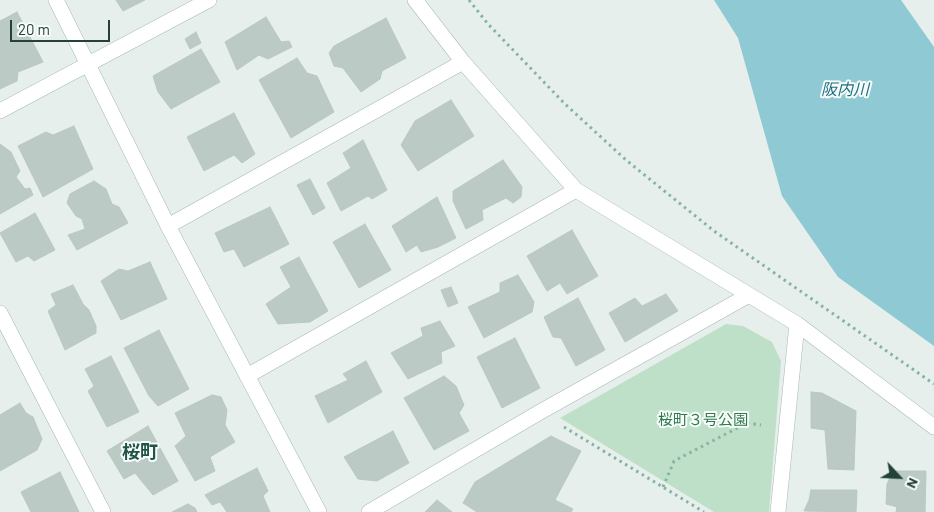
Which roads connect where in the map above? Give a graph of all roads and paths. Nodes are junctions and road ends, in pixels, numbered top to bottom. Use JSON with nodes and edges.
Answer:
{"nodes":[{"id":1,"x":56,"y":0,"type":"edge"},
{"id":2,"x":209,"y":0,"type":"edge"},
{"id":3,"x":415,"y":0,"type":"edge"},
{"id":4,"x":469,"y":0,"type":"edge"},
{"id":5,"x":463,"y":62,"type":"junction"},
{"id":6,"x":89,"y":65,"type":"junction"},
{"id":7,"x":0,"y":111,"type":"edge"},
{"id":8,"x":576,"y":190,"type":"junction"},
{"id":9,"x":168,"y":226,"type":"junction"},
{"id":10,"x":749,"y":295,"type":"junction"},
{"id":11,"x":0,"y":313,"type":"edge"},
{"id":12,"x":797,"y":324,"type":"junction"},
{"id":13,"x":247,"y":376,"type":"junction"},
{"id":14,"x":934,"y":384,"type":"edge"},
{"id":15,"x":540,"y":412,"type":"junction"},
{"id":16,"x":934,"y":427,"type":"edge"},
{"id":17,"x":786,"y":428,"type":"junction"},
{"id":18,"x":663,"y":487,"type":"junction"},
{"id":19,"x":103,"y":512,"type":"edge"},
{"id":20,"x":319,"y":512,"type":"edge"},
{"id":21,"x":369,"y":512,"type":"edge"},
{"id":22,"x":704,"y":512,"type":"edge"},
{"id":23,"x":778,"y":512,"type":"edge"}],
"edges":[{"from":1,"to":6,"type":"street"},
{"from":2,"to":6,"type":"street"},
{"from":3,"to":5,"type":"street"},
{"from":4,"to":14,"type":"path"},
{"from":5,"to":8,"type":"street"},
{"from":5,"to":9,"type":"street"},
{"from":6,"to":7,"type":"street"},
{"from":6,"to":9,"type":"street"},
{"from":8,"to":10,"type":"street"},
{"from":8,"to":13,"type":"street"},
{"from":9,"to":13,"type":"street"},
{"from":10,"to":12,"type":"street"},
{"from":10,"to":15,"type":"street"},
{"from":11,"to":19,"type":"street"},
{"from":12,"to":16,"type":"street"},
{"from":12,"to":17,"type":"street"},
{"from":13,"to":20,"type":"street"},
{"from":15,"to":18,"type":"path"},
{"from":15,"to":21,"type":"street"},
{"from":17,"to":18,"type":"path"},
{"from":17,"to":23,"type":"street"},
{"from":18,"to":22,"type":"path"}]}
